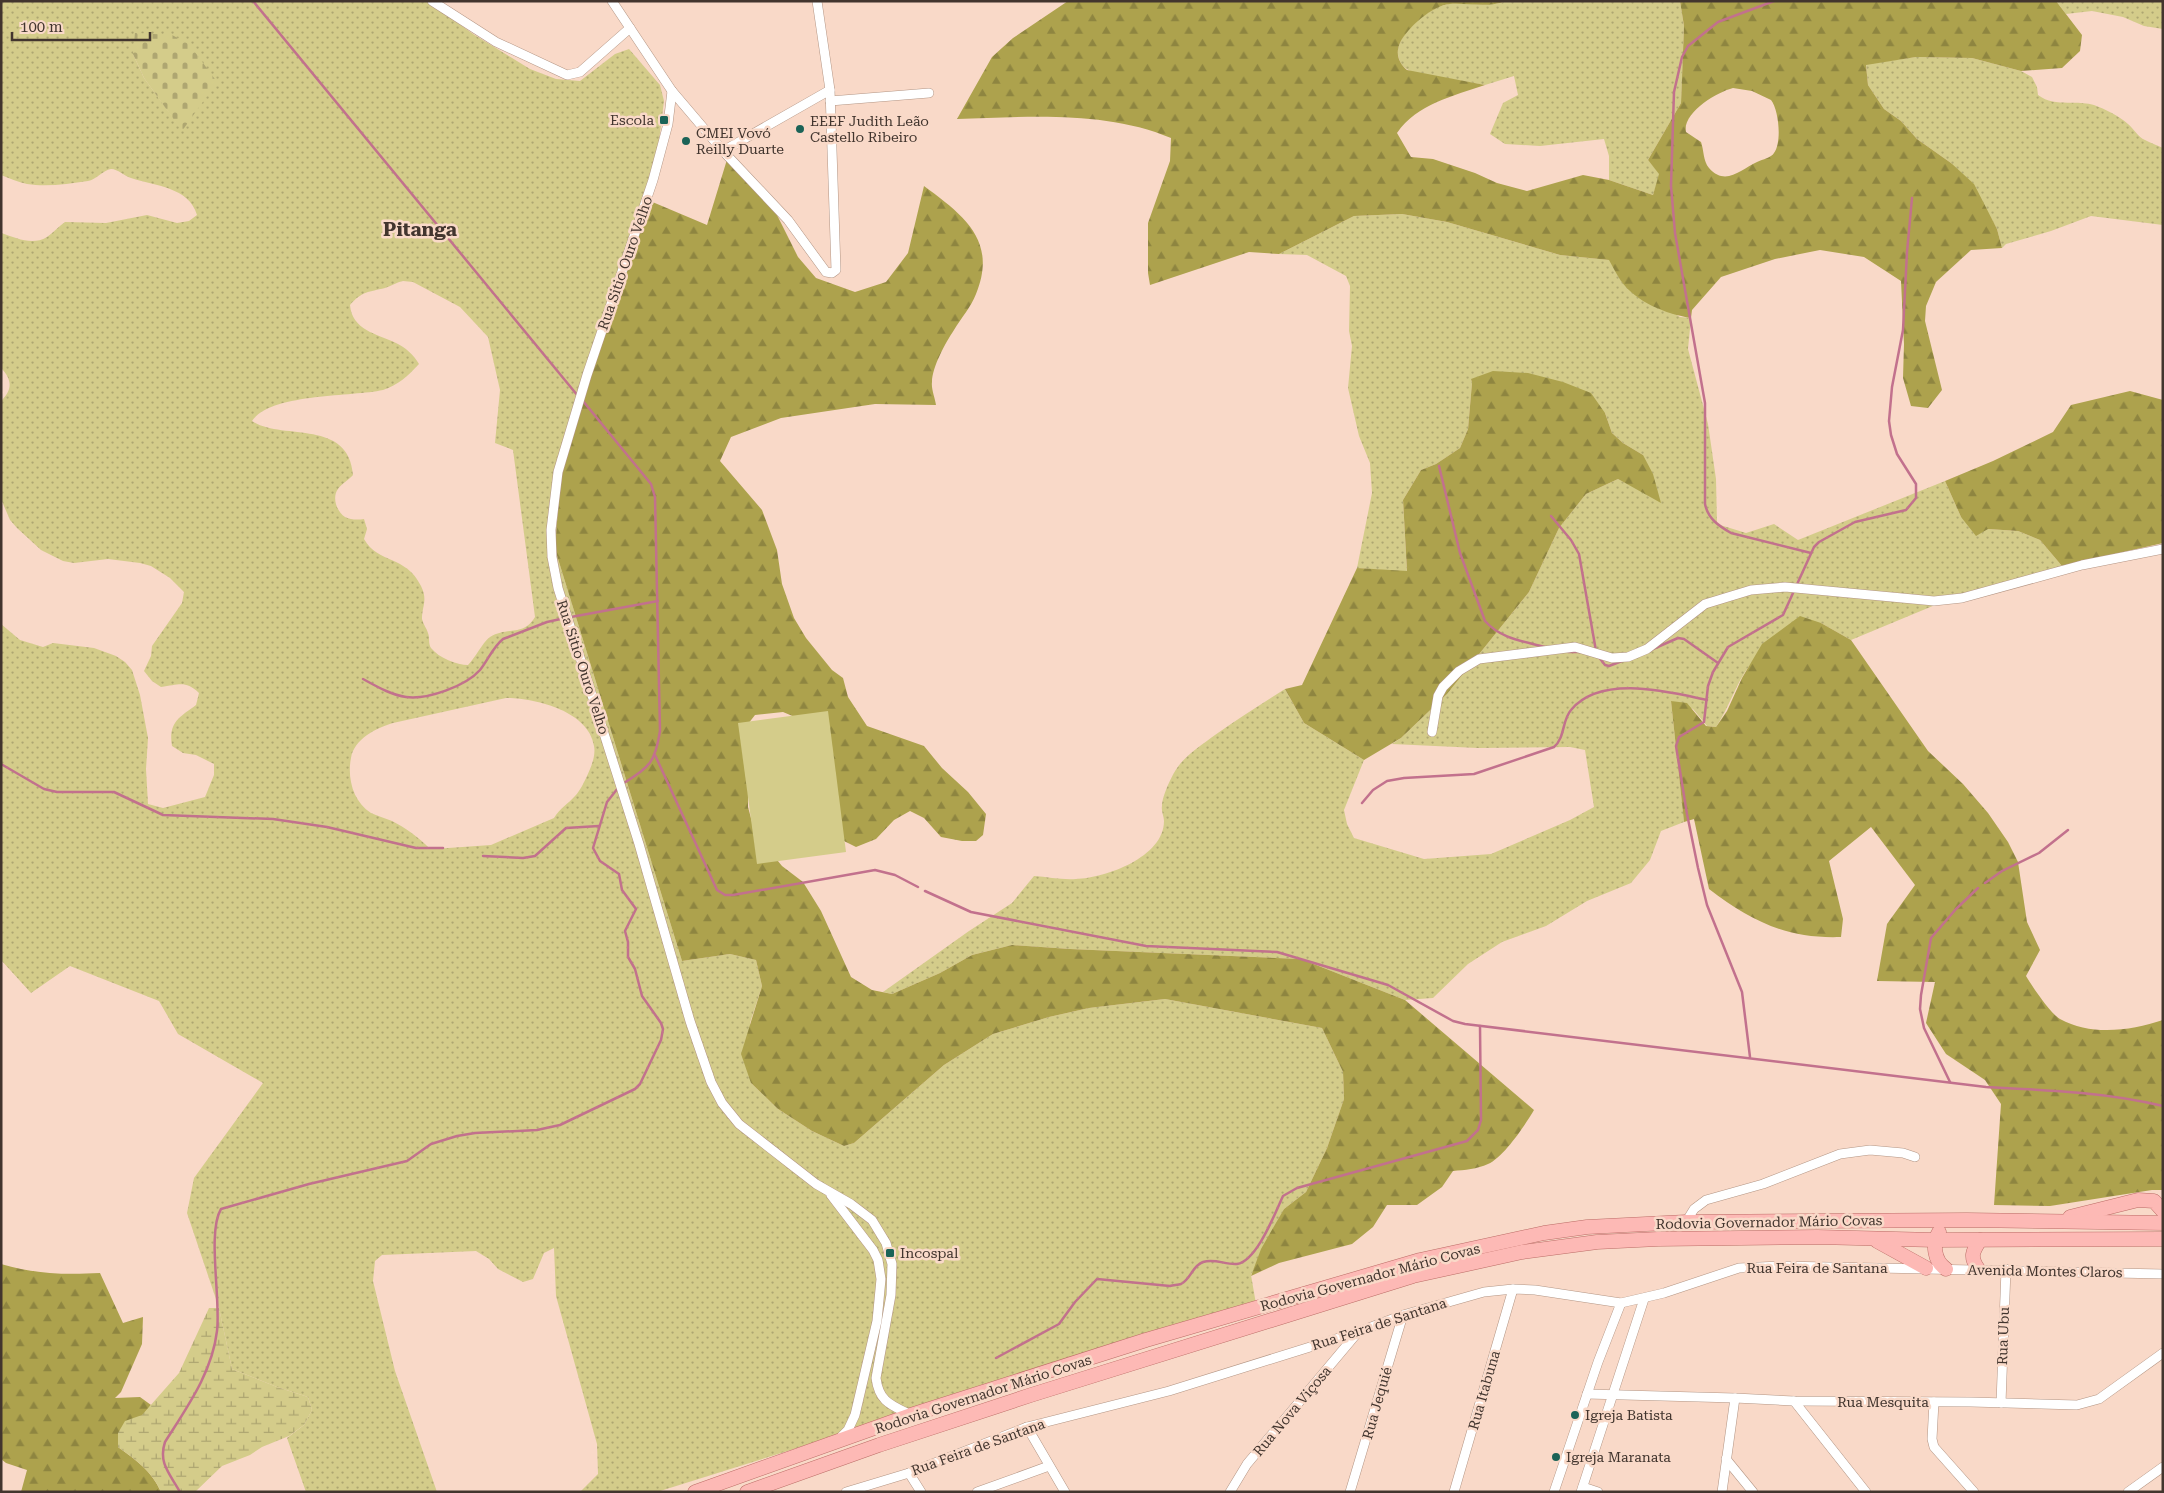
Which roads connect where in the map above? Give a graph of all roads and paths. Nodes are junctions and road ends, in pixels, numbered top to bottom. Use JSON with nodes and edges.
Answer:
{"nodes":[{"id":1,"x":432,"y":1,"type":"edge"},
{"id":2,"x":612,"y":1,"type":"edge"},
{"id":3,"x":817,"y":1,"type":"edge"},
{"id":4,"x":630,"y":28,"type":"junction"},
{"id":5,"x":830,"y":90,"type":"junction"},
{"id":6,"x":672,"y":91,"type":"junction"},
{"id":7,"x":929,"y":93,"type":"dead end"},
{"id":8,"x":830,"y":102,"type":"junction"},
{"id":9,"x":723,"y":151,"type":"junction"},
{"id":10,"x":2163,"y":549,"type":"edge"},
{"id":11,"x":1432,"y":732,"type":"dead end"},
{"id":12,"x":1915,"y":1157,"type":"dead end"},
{"id":13,"x":829,"y":1193,"type":"junction"},
{"id":14,"x":2163,"y":1211,"type":"edge"},
{"id":15,"x":1967,"y":1220,"type":"junction"},
{"id":16,"x":1686,"y":1222,"type":"junction"},
{"id":17,"x":2050,"y":1222,"type":"junction"},
{"id":18,"x":2163,"y":1223,"type":"edge"},
{"id":19,"x":2163,"y":1231,"type":"edge"},
{"id":20,"x":1874,"y":1239,"type":"junction"},
{"id":21,"x":2163,"y":1239,"type":"edge"},
{"id":22,"x":1935,"y":1240,"type":"junction"},
{"id":23,"x":1980,"y":1240,"type":"junction"},
{"id":24,"x":2075,"y":1240,"type":"junction"},
{"id":25,"x":1926,"y":1268,"type":"junction"},
{"id":26,"x":1946,"y":1269,"type":"junction"},
{"id":27,"x":1978,"y":1269,"type":"junction"},
{"id":28,"x":2006,"y":1269,"type":"junction"},
{"id":29,"x":2163,"y":1274,"type":"edge"},
{"id":30,"x":1514,"y":1289,"type":"junction"},
{"id":31,"x":1644,"y":1299,"type":"junction"},
{"id":32,"x":1621,"y":1303,"type":"junction"},
{"id":33,"x":1403,"y":1315,"type":"junction"},
{"id":34,"x":1358,"y":1332,"type":"junction"},
{"id":35,"x":2163,"y":1353,"type":"edge"},
{"id":36,"x":1587,"y":1394,"type":"junction"},
{"id":37,"x":1612,"y":1395,"type":"junction"},
{"id":38,"x":1735,"y":1398,"type":"junction"},
{"id":39,"x":1794,"y":1401,"type":"junction"},
{"id":40,"x":1934,"y":1402,"type":"junction"},
{"id":41,"x":2001,"y":1403,"type":"junction"},
{"id":42,"x":911,"y":1415,"type":"junction"},
{"id":43,"x":1027,"y":1427,"type":"junction"},
{"id":44,"x":836,"y":1442,"type":"junction"},
{"id":45,"x":1726,"y":1458,"type":"junction"},
{"id":46,"x":1049,"y":1466,"type":"junction"},
{"id":47,"x":2163,"y":1467,"type":"edge"},
{"id":48,"x":908,"y":1473,"type":"junction"},
{"id":49,"x":1582,"y":1489,"type":"edge"},
{"id":50,"x":696,"y":1492,"type":"edge"},
{"id":51,"x":747,"y":1492,"type":"edge"},
{"id":52,"x":846,"y":1492,"type":"edge"},
{"id":53,"x":921,"y":1492,"type":"edge"},
{"id":54,"x":977,"y":1492,"type":"edge"},
{"id":55,"x":1065,"y":1492,"type":"edge"},
{"id":56,"x":1230,"y":1492,"type":"edge"},
{"id":57,"x":1350,"y":1492,"type":"edge"},
{"id":58,"x":1454,"y":1492,"type":"edge"},
{"id":59,"x":1554,"y":1492,"type":"edge"},
{"id":60,"x":1598,"y":1492,"type":"edge"},
{"id":61,"x":1722,"y":1492,"type":"edge"},
{"id":62,"x":1753,"y":1492,"type":"edge"},
{"id":63,"x":1866,"y":1492,"type":"edge"},
{"id":64,"x":1974,"y":1492,"type":"edge"},
{"id":65,"x":2128,"y":1492,"type":"edge"}],
"edges":[{"from":1,"to":4,"type":"street"},
{"from":2,"to":4,"type":"street"},
{"from":3,"to":5,"type":"street"},
{"from":4,"to":6,"type":"street"},
{"from":5,"to":8,"type":"street"},
{"from":5,"to":9,"type":"street"},
{"from":6,"to":9,"type":"street"},
{"from":6,"to":13,"type":"street","name":"Rua Sitio Ouro Velho"},
{"from":7,"to":8,"type":"street"},
{"from":8,"to":9,"type":"street"},
{"from":10,"to":11,"type":"street"},
{"from":12,"to":16,"type":"street"},
{"from":13,"to":42,"type":"street","name":"Rua Sitio Ouro Velho"},
{"from":13,"to":44,"type":"street","name":"Rua Sitio Ouro Velho"},
{"from":14,"to":17,"type":"main road"},
{"from":15,"to":16,"type":"main road","name":"Rodovia Governador Mário Covas"},
{"from":15,"to":17,"type":"main road","name":"Rodovia Governador Mário Covas"},
{"from":15,"to":22,"type":"main road"},
{"from":16,"to":42,"type":"main road","name":"Rodovia Governador Mário Covas"},
{"from":17,"to":18,"type":"main road","name":"Rodovia Governador Mário Covas"},
{"from":19,"to":24,"type":"main road"},
{"from":20,"to":22,"type":"main road","name":"Rodovia Governador Mário Covas"},
{"from":20,"to":25,"type":"main road"},
{"from":20,"to":51,"type":"main road","name":"Rodovia Governador Mário Covas"},
{"from":21,"to":24,"type":"main road","name":"Rodovia Governador Mário Covas"},
{"from":22,"to":23,"type":"main road","name":"Rodovia Governador Mário Covas"},
{"from":22,"to":26,"type":"main road"},
{"from":23,"to":24,"type":"main road","name":"Rodovia Governador Mário Covas"},
{"from":23,"to":27,"type":"main road"},
{"from":25,"to":26,"type":"street","name":"Avenida Montes Claros"},
{"from":25,"to":31,"type":"street","name":"Rua Feira de Santana"},
{"from":26,"to":27,"type":"street","name":"Avenida Montes Claros"},
{"from":27,"to":28,"type":"street","name":"Avenida Montes Claros"},
{"from":28,"to":29,"type":"street","name":"Avenida Montes Claros"},
{"from":28,"to":41,"type":"street","name":"Rua Ubu"},
{"from":30,"to":32,"type":"street","name":"Rua Feira de Santana"},
{"from":30,"to":33,"type":"street","name":"Rua Feira de Santana"},
{"from":30,"to":58,"type":"street","name":"Rua Itabuna"},
{"from":31,"to":32,"type":"street","name":"Rua Feira de Santana"},
{"from":31,"to":37,"type":"street"},
{"from":32,"to":36,"type":"street"},
{"from":33,"to":34,"type":"street","name":"Rua Feira de Santana"},
{"from":33,"to":57,"type":"street","name":"Rua Jequié"},
{"from":34,"to":43,"type":"street","name":"Rua Feira de Santana"},
{"from":34,"to":56,"type":"street","name":"Rua Nova Viçosa"},
{"from":35,"to":41,"type":"street","name":"Rua Mesquita"},
{"from":36,"to":37,"type":"street","name":"Rua Mesquita"},
{"from":36,"to":59,"type":"street"},
{"from":37,"to":38,"type":"street","name":"Rua Mesquita"},
{"from":37,"to":49,"type":"street"},
{"from":38,"to":39,"type":"street","name":"Rua Mesquita"},
{"from":38,"to":45,"type":"street"},
{"from":39,"to":40,"type":"street","name":"Rua Mesquita"},
{"from":39,"to":63,"type":"street"},
{"from":40,"to":41,"type":"street","name":"Rua Mesquita"},
{"from":40,"to":64,"type":"street"},
{"from":42,"to":44,"type":"main road","name":"Rodovia Governador Mário Covas"},
{"from":43,"to":46,"type":"street"},
{"from":43,"to":48,"type":"street","name":"Rua Feira de Santana"},
{"from":44,"to":50,"type":"main road","name":"Rodovia Governador Mário Covas"},
{"from":45,"to":61,"type":"street"},
{"from":45,"to":62,"type":"street"},
{"from":46,"to":54,"type":"street"},
{"from":46,"to":55,"type":"street"},
{"from":47,"to":65,"type":"street"},
{"from":48,"to":52,"type":"street","name":"Rua Feira de Santana"},
{"from":48,"to":53,"type":"street"},
{"from":49,"to":60,"type":"street"}]}
